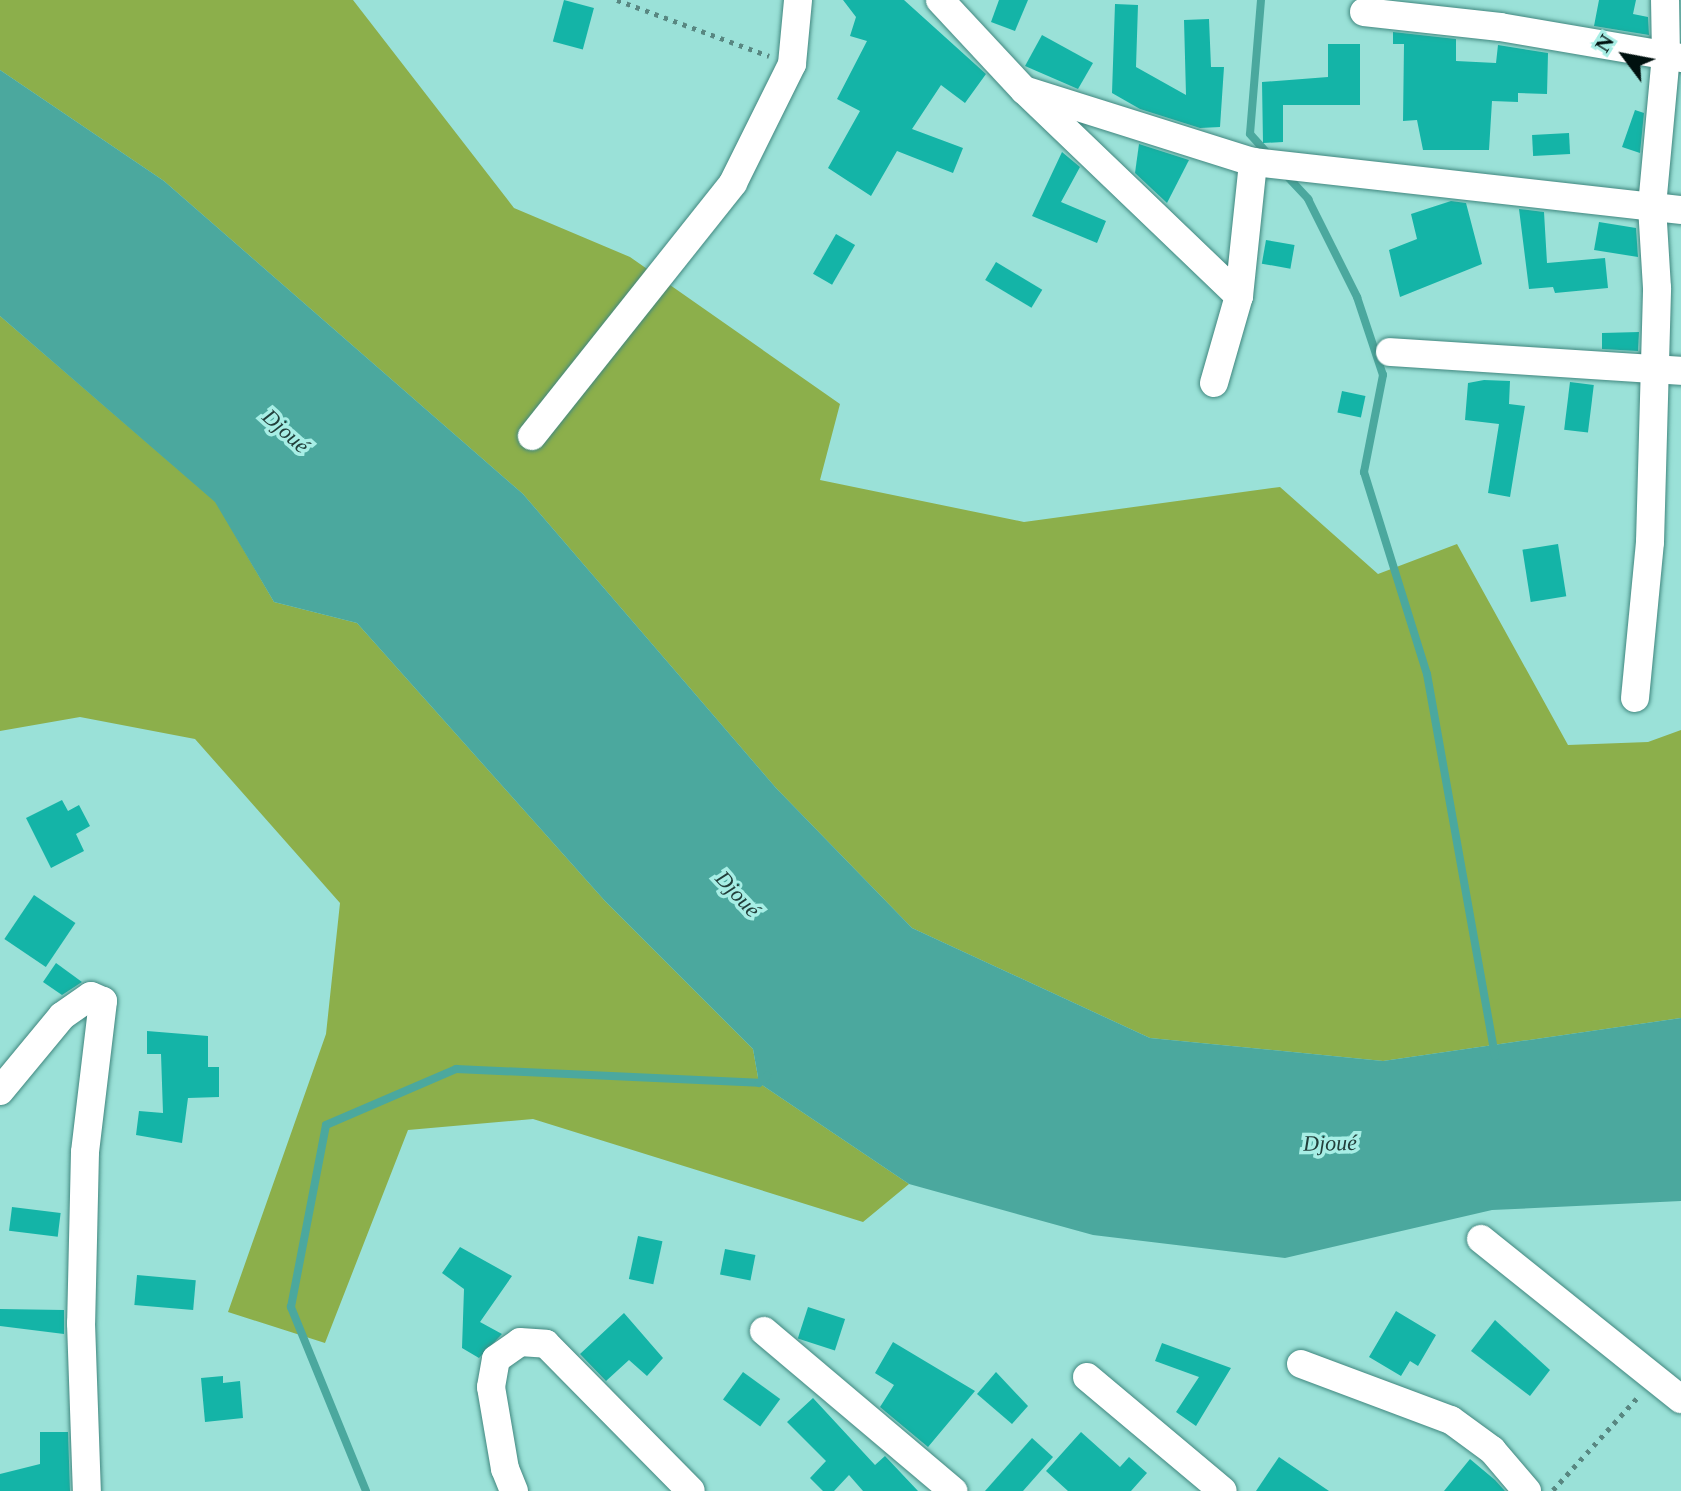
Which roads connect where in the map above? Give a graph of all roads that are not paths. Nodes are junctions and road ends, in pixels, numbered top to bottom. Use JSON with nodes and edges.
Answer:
{"nodes":[{"id":1,"x":798,"y":0,"type":"edge"},
{"id":2,"x":940,"y":0,"type":"edge"},
{"id":3,"x":1665,"y":0,"type":"edge"},
{"id":4,"x":1364,"y":12,"type":"dead end"},
{"id":5,"x":1673,"y":57,"type":"edge"},
{"id":6,"x":1024,"y":90,"type":"junction"},
{"id":7,"x":1253,"y":162,"type":"junction"},
{"id":8,"x":1652,"y":206,"type":"junction"},
{"id":9,"x":1681,"y":210,"type":"edge"},
{"id":10,"x":1239,"y":296,"type":"junction"},
{"id":11,"x":1390,"y":352,"type":"dead end"},
{"id":12,"x":1653,"y":367,"type":"junction"},
{"id":13,"x":1681,"y":371,"type":"edge"},
{"id":14,"x":1214,"y":383,"type":"dead end"},
{"id":15,"x":532,"y":436,"type":"dead end"},
{"id":16,"x":1635,"y":698,"type":"dead end"},
{"id":17,"x":0,"y":1091,"type":"edge"},
{"id":18,"x":1481,"y":1239,"type":"dead end"},
{"id":19,"x":764,"y":1331,"type":"dead end"},
{"id":20,"x":1301,"y":1364,"type":"dead end"},
{"id":21,"x":1087,"y":1377,"type":"dead end"},
{"id":22,"x":1681,"y":1399,"type":"edge"},
{"id":23,"x":87,"y":1491,"type":"edge"},
{"id":24,"x":514,"y":1491,"type":"edge"},
{"id":25,"x":691,"y":1491,"type":"edge"},
{"id":26,"x":953,"y":1491,"type":"edge"},
{"id":27,"x":1223,"y":1491,"type":"edge"},
{"id":28,"x":1527,"y":1491,"type":"edge"}],
"edges":[{"from":1,"to":15,"type":"street"},
{"from":2,"to":6,"type":"street"},
{"from":3,"to":5,"type":"street"},
{"from":4,"to":5,"type":"street"},
{"from":5,"to":8,"type":"street"},
{"from":6,"to":7,"type":"street"},
{"from":6,"to":10,"type":"street"},
{"from":7,"to":8,"type":"street"},
{"from":7,"to":10,"type":"street"},
{"from":8,"to":9,"type":"street"},
{"from":8,"to":12,"type":"street"},
{"from":10,"to":14,"type":"street"},
{"from":11,"to":12,"type":"street"},
{"from":12,"to":13,"type":"street"},
{"from":12,"to":16,"type":"street"},
{"from":17,"to":23,"type":"street"},
{"from":18,"to":22,"type":"street"},
{"from":19,"to":26,"type":"street"},
{"from":20,"to":28,"type":"street"},
{"from":21,"to":27,"type":"street"},
{"from":24,"to":25,"type":"street"}]}
